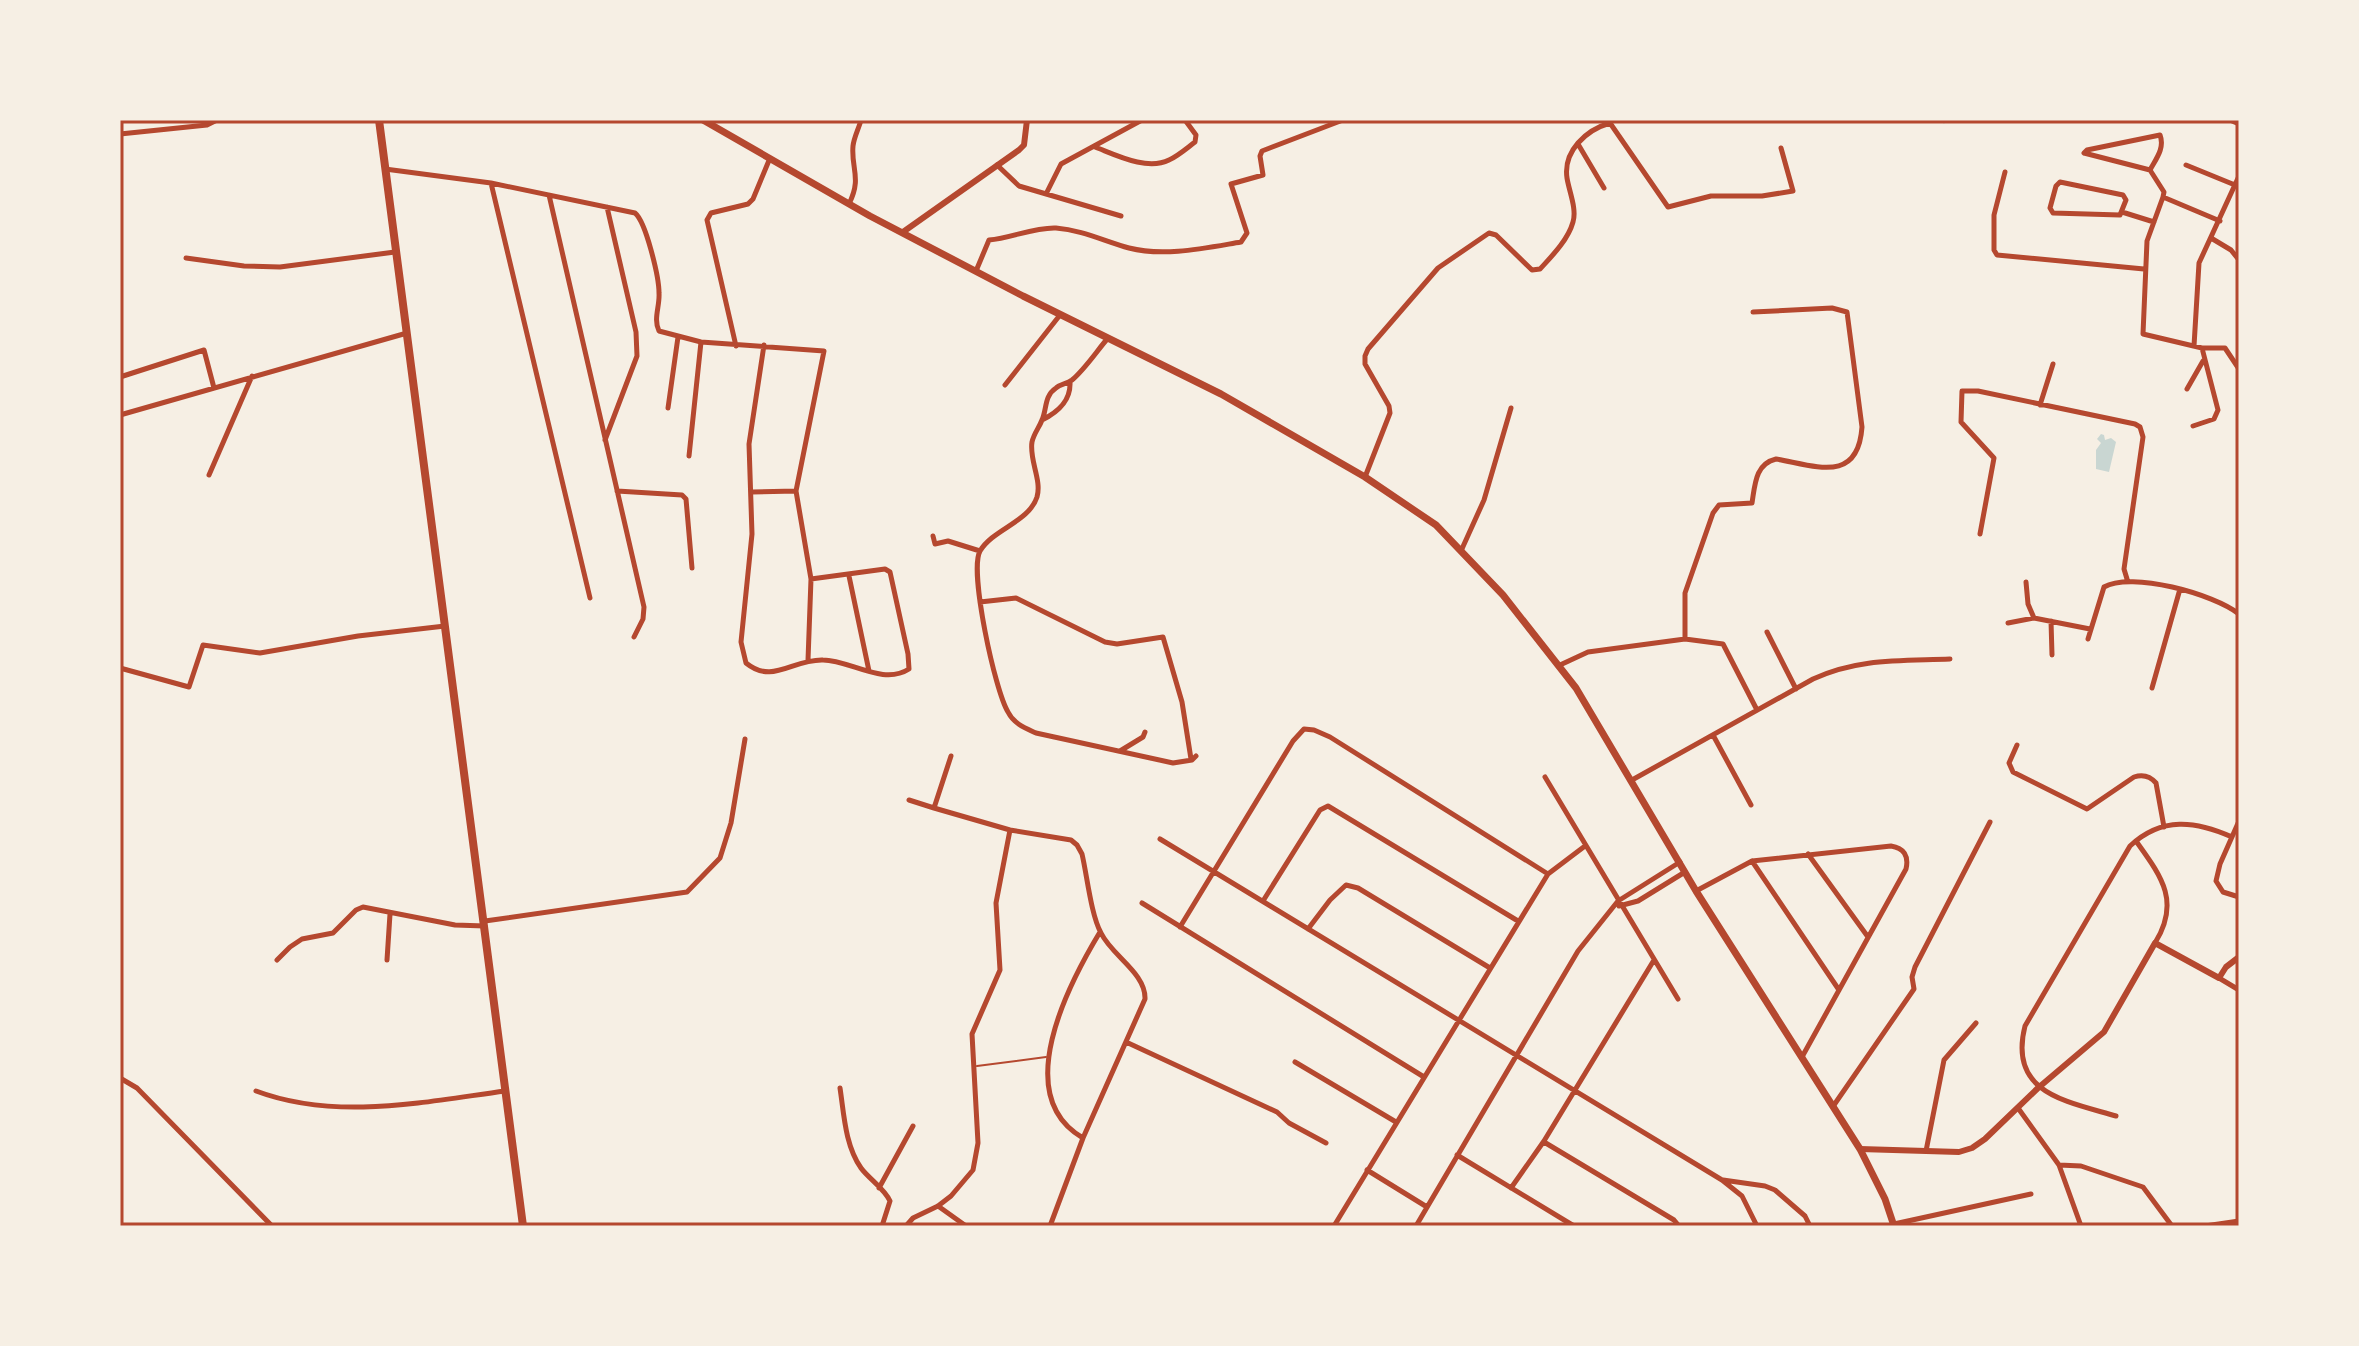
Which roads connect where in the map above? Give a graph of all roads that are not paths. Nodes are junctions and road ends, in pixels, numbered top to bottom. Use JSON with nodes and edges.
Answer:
{"nodes":[{"id":1,"x":217,"y":120,"type":"edge"},
{"id":2,"x":379,"y":120,"type":"edge"},
{"id":3,"x":703,"y":120,"type":"edge"},
{"id":4,"x":861,"y":120,"type":"edge"},
{"id":5,"x":1027,"y":120,"type":"edge"},
{"id":6,"x":1142,"y":120,"type":"edge"},
{"id":7,"x":1185,"y":120,"type":"edge"},
{"id":8,"x":1343,"y":120,"type":"edge"},
{"id":9,"x":2230,"y":120,"type":"edge"},
{"id":10,"x":2239,"y":124,"type":"edge"},
{"id":11,"x":120,"y":134,"type":"edge"},
{"id":12,"x":1578,"y":143,"type":"junction"},
{"id":13,"x":1095,"y":147,"type":"junction"},
{"id":14,"x":1781,"y":148,"type":"dead end"},
{"id":15,"x":770,"y":158,"type":"junction"},
{"id":16,"x":997,"y":165,"type":"junction"},
{"id":17,"x":2186,"y":165,"type":"dead end"},
{"id":18,"x":385,"y":169,"type":"junction"},
{"id":19,"x":2150,"y":170,"type":"junction"},
{"id":20,"x":2005,"y":172,"type":"dead end"},
{"id":21,"x":2239,"y":176,"type":"edge"},
{"id":22,"x":491,"y":183,"type":"junction"},
{"id":23,"x":2235,"y":185,"type":"junction"},
{"id":24,"x":1604,"y":188,"type":"dead end"},
{"id":25,"x":1046,"y":194,"type":"junction"},
{"id":26,"x":549,"y":195,"type":"junction"},
{"id":27,"x":2163,"y":197,"type":"junction"},
{"id":28,"x":849,"y":204,"type":"junction"},
{"id":29,"x":607,"y":207,"type":"junction"},
{"id":30,"x":2122,"y":212,"type":"junction"},
{"id":31,"x":1121,"y":216,"type":"dead end"},
{"id":32,"x":2220,"y":221,"type":"junction"},
{"id":33,"x":2154,"y":222,"type":"junction"},
{"id":34,"x":903,"y":232,"type":"junction"},
{"id":35,"x":2211,"y":238,"type":"junction"},
{"id":36,"x":396,"y":252,"type":"junction"},
{"id":37,"x":186,"y":258,"type":"dead end"},
{"id":38,"x":2239,"y":260,"type":"edge"},
{"id":39,"x":2144,"y":269,"type":"junction"},
{"id":40,"x":976,"y":271,"type":"junction"},
{"id":41,"x":1753,"y":312,"type":"dead end"},
{"id":42,"x":1060,"y":315,"type":"junction"},
{"id":43,"x":407,"y":333,"type":"junction"},
{"id":44,"x":678,"y":337,"type":"junction"},
{"id":45,"x":1108,"y":338,"type":"junction"},
{"id":46,"x":701,"y":342,"type":"junction"},
{"id":47,"x":764,"y":345,"type":"junction"},
{"id":48,"x":736,"y":346,"type":"junction"},
{"id":49,"x":2194,"y":346,"type":"junction"},
{"id":50,"x":2202,"y":348,"type":"junction"},
{"id":51,"x":2203,"y":360,"type":"junction"},
{"id":52,"x":2053,"y":364,"type":"dead end"},
{"id":53,"x":2239,"y":369,"type":"edge"},
{"id":54,"x":253,"y":375,"type":"junction"},
{"id":55,"x":120,"y":377,"type":"edge"},
{"id":56,"x":1070,"y":382,"type":"junction"},
{"id":57,"x":1005,"y":385,"type":"dead end"},
{"id":58,"x":214,"y":388,"type":"junction"},
{"id":59,"x":2187,"y":389,"type":"dead end"},
{"id":60,"x":2040,"y":405,"type":"junction"},
{"id":61,"x":668,"y":408,"type":"dead end"},
{"id":62,"x":1511,"y":408,"type":"dead end"},
{"id":63,"x":120,"y":415,"type":"edge"},
{"id":64,"x":1042,"y":420,"type":"junction"},
{"id":65,"x":2193,"y":426,"type":"dead end"},
{"id":66,"x":605,"y":440,"type":"junction"},
{"id":67,"x":689,"y":456,"type":"dead end"},
{"id":68,"x":209,"y":475,"type":"dead end"},
{"id":69,"x":1365,"y":477,"type":"junction"},
{"id":70,"x":617,"y":491,"type":"junction"},
{"id":71,"x":796,"y":491,"type":"junction"},
{"id":72,"x":752,"y":492,"type":"junction"},
{"id":73,"x":1980,"y":534,"type":"dead end"},
{"id":74,"x":933,"y":536,"type":"dead end"},
{"id":75,"x":980,"y":551,"type":"junction"},
{"id":76,"x":1461,"y":552,"type":"junction"},
{"id":77,"x":692,"y":568,"type":"dead end"},
{"id":78,"x":849,"y":576,"type":"junction"},
{"id":79,"x":811,"y":579,"type":"junction"},
{"id":80,"x":2127,"y":579,"type":"junction"},
{"id":81,"x":2026,"y":582,"type":"dead end"},
{"id":82,"x":2180,"y":589,"type":"junction"},
{"id":83,"x":590,"y":598,"type":"dead end"},
{"id":84,"x":980,"y":602,"type":"junction"},
{"id":85,"x":2239,"y":614,"type":"edge"},
{"id":86,"x":2034,"y":618,"type":"junction"},
{"id":87,"x":2051,"y":621,"type":"junction"},
{"id":88,"x":2008,"y":623,"type":"dead end"},
{"id":89,"x":446,"y":626,"type":"junction"},
{"id":90,"x":2090,"y":629,"type":"junction"},
{"id":91,"x":1767,"y":632,"type":"dead end"},
{"id":92,"x":634,"y":637,"type":"dead end"},
{"id":93,"x":1685,"y":639,"type":"junction"},
{"id":94,"x":2088,"y":639,"type":"dead end"},
{"id":95,"x":2052,"y":655,"type":"dead end"},
{"id":96,"x":1950,"y":659,"type":"dead end"},
{"id":97,"x":808,"y":660,"type":"junction"},
{"id":98,"x":1560,"y":665,"type":"junction"},
{"id":99,"x":120,"y":668,"type":"edge"},
{"id":100,"x":869,"y":672,"type":"junction"},
{"id":101,"x":2152,"y":688,"type":"dead end"},
{"id":102,"x":1796,"y":689,"type":"junction"},
{"id":103,"x":1757,"y":710,"type":"junction"},
{"id":104,"x":1145,"y":732,"type":"dead end"},
{"id":105,"x":1713,"y":735,"type":"junction"},
{"id":106,"x":745,"y":739,"type":"dead end"},
{"id":107,"x":2017,"y":745,"type":"dead end"},
{"id":108,"x":1119,"y":751,"type":"junction"},
{"id":109,"x":951,"y":756,"type":"dead end"},
{"id":110,"x":1545,"y":777,"type":"dead end"},
{"id":111,"x":1632,"y":780,"type":"junction"},
{"id":112,"x":909,"y":800,"type":"dead end"},
{"id":113,"x":1751,"y":805,"type":"dead end"},
{"id":114,"x":934,"y":808,"type":"junction"},
{"id":115,"x":2239,"y":821,"type":"edge"},
{"id":116,"x":1990,"y":822,"type":"dead end"},
{"id":117,"x":2164,"y":827,"type":"junction"},
{"id":118,"x":1010,"y":830,"type":"junction"},
{"id":119,"x":2232,"y":837,"type":"junction"},
{"id":120,"x":1160,"y":839,"type":"dead end"},
{"id":121,"x":2136,"y":841,"type":"junction"},
{"id":122,"x":1585,"y":846,"type":"junction"},
{"id":123,"x":1808,"y":853,"type":"junction"},
{"id":124,"x":1752,"y":861,"type":"junction"},
{"id":125,"x":1680,"y":862,"type":"junction"},
{"id":126,"x":1669,"y":869,"type":"junction"},
{"id":127,"x":1214,"y":872,"type":"junction"},
{"id":128,"x":1685,"y":872,"type":"junction"},
{"id":129,"x":1548,"y":874,"type":"junction"},
{"id":130,"x":1675,"y":878,"type":"junction"},
{"id":131,"x":1696,"y":891,"type":"junction"},
{"id":132,"x":2239,"y":897,"type":"edge"},
{"id":133,"x":1263,"y":901,"type":"junction"},
{"id":134,"x":1142,"y":903,"type":"dead end"},
{"id":135,"x":1618,"y":905,"type":"junction"},
{"id":136,"x":390,"y":914,"type":"junction"},
{"id":137,"x":1518,"y":921,"type":"junction"},
{"id":138,"x":485,"y":924,"type":"junction"},
{"id":139,"x":1180,"y":927,"type":"junction"},
{"id":140,"x":1308,"y":929,"type":"junction"},
{"id":141,"x":1100,"y":932,"type":"junction"},
{"id":142,"x":1868,"y":937,"type":"junction"},
{"id":143,"x":2155,"y":943,"type":"junction"},
{"id":144,"x":2239,"y":957,"type":"edge"},
{"id":145,"x":277,"y":960,"type":"dead end"},
{"id":146,"x":387,"y":960,"type":"dead end"},
{"id":147,"x":1654,"y":960,"type":"junction"},
{"id":148,"x":1490,"y":968,"type":"junction"},
{"id":149,"x":2219,"y":978,"type":"junction"},
{"id":150,"x":1839,"y":990,"type":"junction"},
{"id":151,"x":2239,"y":990,"type":"edge"},
{"id":152,"x":1678,"y":999,"type":"dead end"},
{"id":153,"x":1458,"y":1021,"type":"junction"},
{"id":154,"x":1976,"y":1023,"type":"dead end"},
{"id":155,"x":1126,"y":1042,"type":"junction"},
{"id":156,"x":1049,"y":1057,"type":"junction"},
{"id":157,"x":1802,"y":1057,"type":"junction"},
{"id":158,"x":1517,"y":1058,"type":"junction"},
{"id":159,"x":1295,"y":1062,"type":"dead end"},
{"id":160,"x":972,"y":1067,"type":"junction"},
{"id":161,"x":1424,"y":1077,"type":"junction"},
{"id":162,"x":120,"y":1078,"type":"edge"},
{"id":163,"x":840,"y":1088,"type":"dead end"},
{"id":164,"x":2038,"y":1088,"type":"junction"},
{"id":165,"x":256,"y":1091,"type":"dead end"},
{"id":166,"x":506,"y":1091,"type":"junction"},
{"id":167,"x":1574,"y":1091,"type":"junction"},
{"id":168,"x":1834,"y":1105,"type":"junction"},
{"id":169,"x":2018,"y":1108,"type":"junction"},
{"id":170,"x":2116,"y":1116,"type":"dead end"},
{"id":171,"x":1396,"y":1122,"type":"junction"},
{"id":172,"x":913,"y":1126,"type":"dead end"},
{"id":173,"x":1083,"y":1138,"type":"junction"},
{"id":174,"x":1544,"y":1141,"type":"junction"},
{"id":175,"x":1326,"y":1143,"type":"dead end"},
{"id":176,"x":1860,"y":1149,"type":"junction"},
{"id":177,"x":1926,"y":1151,"type":"junction"},
{"id":178,"x":1457,"y":1155,"type":"junction"},
{"id":179,"x":2059,"y":1165,"type":"junction"},
{"id":180,"x":1367,"y":1170,"type":"junction"},
{"id":181,"x":1722,"y":1180,"type":"junction"},
{"id":182,"x":879,"y":1188,"type":"junction"},
{"id":183,"x":1511,"y":1188,"type":"junction"},
{"id":184,"x":2031,"y":1194,"type":"dead end"},
{"id":185,"x":938,"y":1206,"type":"junction"},
{"id":186,"x":1427,"y":1207,"type":"junction"},
{"id":187,"x":2239,"y":1221,"type":"edge"},
{"id":188,"x":1572,"y":1225,"type":"edge"},
{"id":189,"x":1894,"y":1225,"type":"edge"},
{"id":190,"x":272,"y":1226,"type":"edge"},
{"id":191,"x":523,"y":1226,"type":"edge"},
{"id":192,"x":882,"y":1226,"type":"edge"},
{"id":193,"x":906,"y":1226,"type":"edge"},
{"id":194,"x":966,"y":1226,"type":"edge"},
{"id":195,"x":1050,"y":1226,"type":"edge"},
{"id":196,"x":1334,"y":1226,"type":"edge"},
{"id":197,"x":1416,"y":1226,"type":"edge"},
{"id":198,"x":1679,"y":1226,"type":"edge"},
{"id":199,"x":1757,"y":1226,"type":"edge"},
{"id":200,"x":1810,"y":1226,"type":"edge"},
{"id":201,"x":2081,"y":1226,"type":"edge"},
{"id":202,"x":2172,"y":1226,"type":"edge"},
{"id":203,"x":2205,"y":1226,"type":"edge"}],
"edges":[{"from":1,"to":11,"type":"street"},
{"from":2,"to":18,"type":"highway"},
{"from":3,"to":15,"type":"main road"},
{"from":4,"to":28,"type":"street"},
{"from":5,"to":16,"type":"street"},
{"from":6,"to":13,"type":"street"},
{"from":7,"to":13,"type":"street"},
{"from":8,"to":40,"type":"street"},
{"from":9,"to":10,"type":"street"},
{"from":12,"to":14,"type":"street"},
{"from":12,"to":24,"type":"street"},
{"from":12,"to":69,"type":"street"},
{"from":13,"to":25,"type":"street"},
{"from":15,"to":28,"type":"main road"},
{"from":15,"to":48,"type":"street"},
{"from":16,"to":25,"type":"street"},
{"from":16,"to":34,"type":"street"},
{"from":17,"to":23,"type":"street"},
{"from":18,"to":22,"type":"street"},
{"from":18,"to":36,"type":"highway"},
{"from":19,"to":19,"type":"street"},
{"from":19,"to":27,"type":"street"},
{"from":20,"to":39,"type":"street"},
{"from":21,"to":23,"type":"street"},
{"from":22,"to":26,"type":"street"},
{"from":22,"to":83,"type":"street"},
{"from":23,"to":32,"type":"street"},
{"from":25,"to":31,"type":"street"},
{"from":26,"to":29,"type":"street"},
{"from":26,"to":66,"type":"street"},
{"from":27,"to":32,"type":"street"},
{"from":27,"to":33,"type":"street"},
{"from":28,"to":34,"type":"main road"},
{"from":29,"to":44,"type":"street"},
{"from":29,"to":66,"type":"street"},
{"from":30,"to":30,"type":"street"},
{"from":30,"to":33,"type":"street"},
{"from":32,"to":35,"type":"street"},
{"from":33,"to":39,"type":"street"},
{"from":34,"to":40,"type":"main road"},
{"from":35,"to":38,"type":"street"},
{"from":35,"to":49,"type":"street"},
{"from":36,"to":37,"type":"street"},
{"from":36,"to":43,"type":"highway"},
{"from":39,"to":49,"type":"street"},
{"from":40,"to":42,"type":"main road"},
{"from":41,"to":93,"type":"street"},
{"from":42,"to":45,"type":"main road"},
{"from":42,"to":57,"type":"street"},
{"from":43,"to":54,"type":"street"},
{"from":43,"to":89,"type":"highway"},
{"from":44,"to":46,"type":"street"},
{"from":44,"to":61,"type":"street"},
{"from":45,"to":56,"type":"street"},
{"from":45,"to":69,"type":"main road"},
{"from":46,"to":48,"type":"street"},
{"from":46,"to":67,"type":"street"},
{"from":47,"to":48,"type":"street"},
{"from":47,"to":71,"type":"street"},
{"from":47,"to":72,"type":"street"},
{"from":49,"to":50,"type":"street"},
{"from":50,"to":51,"type":"street"},
{"from":50,"to":53,"type":"street"},
{"from":51,"to":59,"type":"street"},
{"from":51,"to":65,"type":"street"},
{"from":52,"to":60,"type":"street"},
{"from":54,"to":58,"type":"street"},
{"from":54,"to":68,"type":"street"},
{"from":55,"to":58,"type":"street"},
{"from":56,"to":64,"type":"street"},
{"from":56,"to":64,"type":"street"},
{"from":58,"to":63,"type":"street"},
{"from":60,"to":73,"type":"street"},
{"from":60,"to":80,"type":"street"},
{"from":62,"to":76,"type":"street"},
{"from":64,"to":75,"type":"street"},
{"from":66,"to":70,"type":"street"},
{"from":69,"to":76,"type":"main road"},
{"from":70,"to":77,"type":"street"},
{"from":70,"to":92,"type":"street"},
{"from":71,"to":72,"type":"street"},
{"from":71,"to":79,"type":"street"},
{"from":72,"to":97,"type":"street"},
{"from":74,"to":75,"type":"street"},
{"from":75,"to":84,"type":"street"},
{"from":76,"to":98,"type":"main road"},
{"from":78,"to":79,"type":"street"},
{"from":78,"to":100,"type":"street"},
{"from":78,"to":100,"type":"street"},
{"from":79,"to":97,"type":"street"},
{"from":80,"to":82,"type":"street"},
{"from":80,"to":90,"type":"street"},
{"from":81,"to":86,"type":"street"},
{"from":82,"to":85,"type":"street"},
{"from":82,"to":101,"type":"street"},
{"from":84,"to":108,"type":"street"},
{"from":84,"to":108,"type":"street"},
{"from":86,"to":87,"type":"street"},
{"from":86,"to":88,"type":"street"},
{"from":87,"to":90,"type":"street"},
{"from":87,"to":95,"type":"street"},
{"from":89,"to":99,"type":"street"},
{"from":89,"to":138,"type":"highway"},
{"from":90,"to":94,"type":"street"},
{"from":91,"to":102,"type":"street"},
{"from":93,"to":98,"type":"street"},
{"from":93,"to":103,"type":"street"},
{"from":96,"to":102,"type":"street"},
{"from":97,"to":100,"type":"street"},
{"from":98,"to":111,"type":"main road"},
{"from":102,"to":103,"type":"street"},
{"from":103,"to":105,"type":"street"},
{"from":104,"to":108,"type":"street"},
{"from":105,"to":111,"type":"street"},
{"from":105,"to":113,"type":"street"},
{"from":106,"to":138,"type":"street"},
{"from":107,"to":117,"type":"street"},
{"from":109,"to":114,"type":"street"},
{"from":110,"to":122,"type":"street"},
{"from":111,"to":125,"type":"main road"},
{"from":112,"to":114,"type":"street"},
{"from":114,"to":118,"type":"street"},
{"from":115,"to":119,"type":"street"},
{"from":116,"to":168,"type":"street"},
{"from":117,"to":119,"type":"street"},
{"from":117,"to":121,"type":"street"},
{"from":118,"to":141,"type":"street"},
{"from":118,"to":160,"type":"street"},
{"from":119,"to":132,"type":"street"},
{"from":120,"to":127,"type":"street"},
{"from":121,"to":143,"type":"street"},
{"from":121,"to":164,"type":"street"},
{"from":122,"to":129,"type":"street"},
{"from":122,"to":135,"type":"street"},
{"from":123,"to":124,"type":"street"},
{"from":123,"to":142,"type":"street"},
{"from":123,"to":142,"type":"street"},
{"from":124,"to":131,"type":"street"},
{"from":124,"to":150,"type":"street"},
{"from":125,"to":126,"type":"street"},
{"from":125,"to":128,"type":"main road"},
{"from":126,"to":130,"type":"street"},
{"from":126,"to":135,"type":"street"},
{"from":127,"to":129,"type":"street"},
{"from":127,"to":133,"type":"street"},
{"from":127,"to":139,"type":"street"},
{"from":128,"to":130,"type":"street"},
{"from":128,"to":131,"type":"main road"},
{"from":129,"to":137,"type":"street"},
{"from":130,"to":135,"type":"street"},
{"from":131,"to":157,"type":"main road"},
{"from":133,"to":137,"type":"street"},
{"from":133,"to":140,"type":"street"},
{"from":134,"to":139,"type":"street"},
{"from":135,"to":147,"type":"street"},
{"from":135,"to":158,"type":"street"},
{"from":136,"to":138,"type":"street"},
{"from":136,"to":145,"type":"street"},
{"from":136,"to":146,"type":"street"},
{"from":137,"to":148,"type":"street"},
{"from":138,"to":166,"type":"highway"},
{"from":139,"to":161,"type":"street"},
{"from":140,"to":148,"type":"street"},
{"from":140,"to":153,"type":"street"},
{"from":141,"to":155,"type":"street"},
{"from":141,"to":156,"type":"street"},
{"from":142,"to":150,"type":"street"},
{"from":143,"to":149,"type":"street"},
{"from":143,"to":164,"type":"street"},
{"from":144,"to":149,"type":"street"},
{"from":147,"to":152,"type":"street"},
{"from":147,"to":167,"type":"street"},
{"from":148,"to":153,"type":"street"},
{"from":149,"to":151,"type":"street"},
{"from":150,"to":157,"type":"street"},
{"from":153,"to":158,"type":"street"},
{"from":153,"to":161,"type":"street"},
{"from":154,"to":177,"type":"street"},
{"from":155,"to":173,"type":"street"},
{"from":155,"to":175,"type":"street"},
{"from":156,"to":160,"type":"lane"},
{"from":156,"to":173,"type":"street"},
{"from":157,"to":168,"type":"main road"},
{"from":158,"to":167,"type":"street"},
{"from":158,"to":178,"type":"street"},
{"from":159,"to":171,"type":"street"},
{"from":160,"to":185,"type":"street"},
{"from":161,"to":171,"type":"street"},
{"from":162,"to":190,"type":"street"},
{"from":163,"to":182,"type":"street"},
{"from":164,"to":169,"type":"street"},
{"from":164,"to":170,"type":"street"},
{"from":165,"to":166,"type":"street"},
{"from":166,"to":191,"type":"highway"},
{"from":167,"to":174,"type":"street"},
{"from":167,"to":181,"type":"street"},
{"from":168,"to":176,"type":"main road"},
{"from":169,"to":177,"type":"street"},
{"from":169,"to":179,"type":"street"},
{"from":171,"to":180,"type":"street"},
{"from":172,"to":182,"type":"street"},
{"from":173,"to":195,"type":"street"},
{"from":174,"to":183,"type":"street"},
{"from":174,"to":198,"type":"street"},
{"from":176,"to":177,"type":"street"},
{"from":176,"to":189,"type":"main road"},
{"from":178,"to":183,"type":"street"},
{"from":178,"to":186,"type":"street"},
{"from":179,"to":201,"type":"street"},
{"from":179,"to":202,"type":"street"},
{"from":180,"to":186,"type":"street"},
{"from":180,"to":196,"type":"street"},
{"from":181,"to":199,"type":"street"},
{"from":181,"to":200,"type":"street"},
{"from":182,"to":192,"type":"street"},
{"from":183,"to":188,"type":"street"},
{"from":184,"to":189,"type":"street"},
{"from":185,"to":193,"type":"street"},
{"from":185,"to":194,"type":"street"},
{"from":186,"to":197,"type":"street"},
{"from":187,"to":203,"type":"street"}]}
